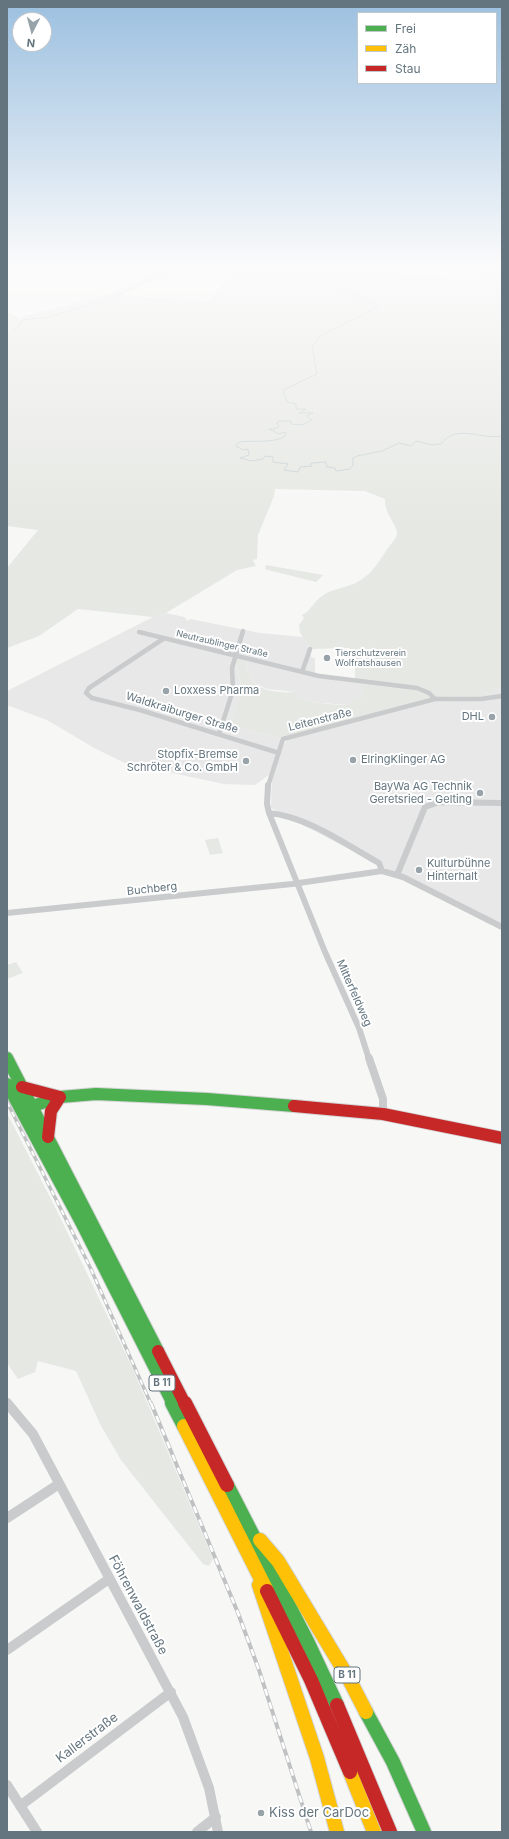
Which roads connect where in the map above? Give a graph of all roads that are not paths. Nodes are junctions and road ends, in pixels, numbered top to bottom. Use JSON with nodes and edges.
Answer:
{"nodes":[{"id":1,"x":243,"y":631,"type":"dead end"},
{"id":2,"x":139,"y":632,"type":"dead end"},
{"id":3,"x":163,"y":638,"type":"junction"},
{"id":4,"x":310,"y":649,"type":"dead end"},
{"id":5,"x":234,"y":656,"type":"junction"},
{"id":6,"x":302,"y":672,"type":"junction"},
{"id":7,"x":502,"y":696,"type":"edge"},
{"id":8,"x":435,"y":699,"type":"junction"},
{"id":9,"x":218,"y":734,"type":"junction"},
{"id":10,"x":279,"y":753,"type":"junction"},
{"id":11,"x":502,"y":803,"type":"edge"},
{"id":12,"x":269,"y":813,"type":"junction"},
{"id":13,"x":382,"y":871,"type":"junction"},
{"id":14,"x":397,"y":874,"type":"junction"},
{"id":15,"x":298,"y":883,"type":"junction"},
{"id":16,"x":7,"y":913,"type":"edge"},
{"id":17,"x":502,"y":927,"type":"edge"},
{"id":18,"x":7,"y":1058,"type":"edge"},
{"id":19,"x":7,"y":1084,"type":"edge"},
{"id":20,"x":22,"y":1087,"type":"junction"},
{"id":21,"x":60,"y":1097,"type":"junction"},
{"id":22,"x":32,"y":1106,"type":"junction"},
{"id":23,"x":20,"y":1111,"type":"junction"},
{"id":24,"x":383,"y":1114,"type":"junction"},
{"id":25,"x":48,"y":1137,"type":"junction"},
{"id":26,"x":502,"y":1138,"type":"edge"},
{"id":27,"x":7,"y":1402,"type":"edge"},
{"id":28,"x":59,"y":1484,"type":"junction"},
{"id":29,"x":7,"y":1518,"type":"edge"},
{"id":30,"x":251,"y":1529,"type":"junction"},
{"id":31,"x":242,"y":1540,"type":"junction"},
{"id":32,"x":109,"y":1579,"type":"junction"},
{"id":33,"x":7,"y":1650,"type":"edge"},
{"id":34,"x":171,"y":1692,"type":"junction"},
{"id":35,"x":7,"y":1785,"type":"edge"},
{"id":36,"x":20,"y":1806,"type":"junction"},
{"id":37,"x":216,"y":1817,"type":"junction"},
{"id":38,"x":37,"y":1832,"type":"edge"},
{"id":39,"x":197,"y":1832,"type":"edge"},
{"id":40,"x":218,"y":1832,"type":"edge"},
{"id":41,"x":337,"y":1832,"type":"edge"},
{"id":42,"x":374,"y":1832,"type":"edge"},
{"id":43,"x":390,"y":1832,"type":"edge"},
{"id":44,"x":424,"y":1832,"type":"edge"}],
"edges":[{"from":1,"to":5,"type":"street"},
{"from":2,"to":3,"type":"street","name":"Neutraublinger Straße"},
{"from":3,"to":5,"type":"street","name":"Neutraublinger Straße"},
{"from":3,"to":9,"type":"street","name":"Waldkraiburger Straße"},
{"from":4,"to":6,"type":"street"},
{"from":5,"to":6,"type":"street","name":"Neutraublinger Straße"},
{"from":5,"to":9,"type":"street"},
{"from":6,"to":8,"type":"street"},
{"from":7,"to":8,"type":"street","name":"Leitenstraße"},
{"from":8,"to":10,"type":"street","name":"Leitenstraße"},
{"from":9,"to":10,"type":"street","name":"Waldkraiburger Straße"},
{"from":10,"to":12,"type":"street","name":"Leitenstraße"},
{"from":11,"to":14,"type":"street"},
{"from":12,"to":13,"type":"street"},
{"from":12,"to":15,"type":"street","name":"Leitenstraße"},
{"from":13,"to":14,"type":"street"},
{"from":13,"to":15,"type":"street"},
{"from":14,"to":17,"type":"street"},
{"from":15,"to":16,"type":"street","name":"Buchberg"},
{"from":15,"to":24,"type":"street","name":"Mitterfeldweg"},
{"from":18,"to":20,"type":"main road","number":"B 11"},
{"from":19,"to":23,"type":"main road","number":"B 11"},
{"from":20,"to":21,"type":"main road"},
{"from":20,"to":22,"type":"main road","number":"B 11"},
{"from":21,"to":22,"type":"main road"},
{"from":21,"to":24,"type":"main road"},
{"from":21,"to":25,"type":"main road"},
{"from":22,"to":23,"type":"main road"},
{"from":22,"to":25,"type":"main road","number":"B 11"},
{"from":23,"to":31,"type":"main road","number":"B 11"},
{"from":24,"to":26,"type":"main road"},
{"from":25,"to":30,"type":"main road","number":"B 11"},
{"from":27,"to":28,"type":"street","name":"Föhrenwaldstraße"},
{"from":28,"to":29,"type":"street"},
{"from":28,"to":32,"type":"street","name":"Föhrenwaldstraße"},
{"from":30,"to":43,"type":"main road","number":"B 11"},
{"from":30,"to":44,"type":"main road","number":"B 11"},
{"from":31,"to":41,"type":"main road","number":"B 11"},
{"from":31,"to":42,"type":"main road","number":"B 11"},
{"from":32,"to":33,"type":"street"},
{"from":32,"to":34,"type":"street","name":"Föhrenwaldstraße"},
{"from":34,"to":36,"type":"street","name":"Kallerstraße"},
{"from":34,"to":37,"type":"street","name":"Föhrenwaldstraße"},
{"from":35,"to":36,"type":"street"},
{"from":36,"to":38,"type":"street"},
{"from":37,"to":39,"type":"street"},
{"from":37,"to":40,"type":"street","name":"Föhrenwaldstraße"}]}
